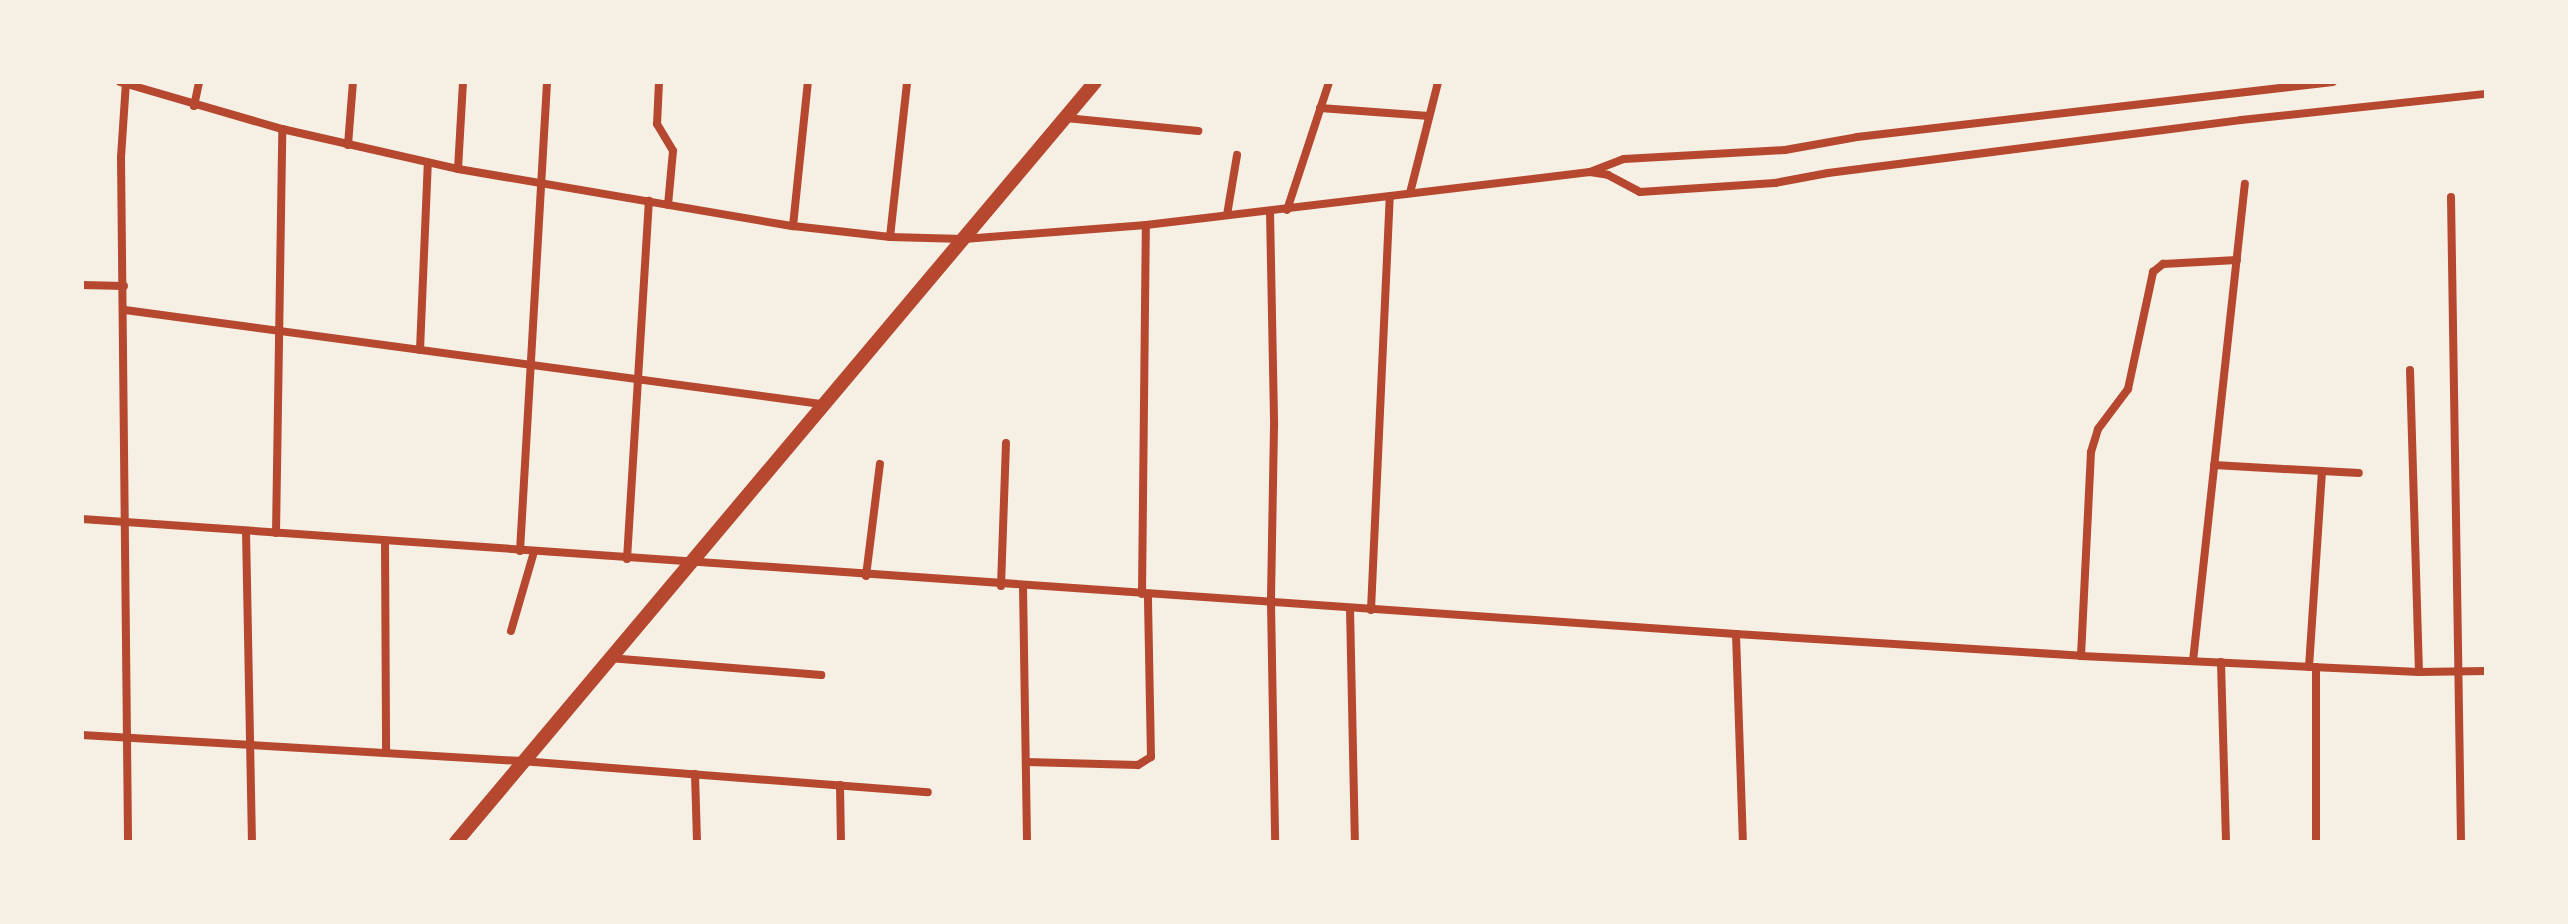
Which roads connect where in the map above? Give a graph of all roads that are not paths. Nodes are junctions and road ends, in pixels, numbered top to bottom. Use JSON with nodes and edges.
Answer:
{"nodes":[{"id":1,"x":199,"y":82,"type":"edge"},
{"id":2,"x":353,"y":82,"type":"edge"},
{"id":3,"x":463,"y":82,"type":"edge"},
{"id":4,"x":547,"y":82,"type":"edge"},
{"id":5,"x":659,"y":82,"type":"edge"},
{"id":6,"x":808,"y":82,"type":"edge"},
{"id":7,"x":907,"y":82,"type":"edge"},
{"id":8,"x":1095,"y":82,"type":"edge"},
{"id":9,"x":1329,"y":82,"type":"edge"},
{"id":10,"x":1438,"y":82,"type":"edge"},
{"id":11,"x":2333,"y":82,"type":"edge"},
{"id":12,"x":124,"y":83,"type":"edge"},
{"id":13,"x":2486,"y":94,"type":"edge"},
{"id":14,"x":194,"y":106,"type":"junction"},
{"id":15,"x":1320,"y":108,"type":"junction"},
{"id":16,"x":1429,"y":116,"type":"junction"},
{"id":17,"x":1066,"y":118,"type":"junction"},
{"id":18,"x":282,"y":129,"type":"junction"},
{"id":19,"x":1198,"y":131,"type":"dead end"},
{"id":20,"x":348,"y":145,"type":"junction"},
{"id":21,"x":1237,"y":155,"type":"dead end"},
{"id":22,"x":428,"y":163,"type":"junction"},
{"id":23,"x":458,"y":169,"type":"junction"},
{"id":24,"x":1590,"y":172,"type":"junction"},
{"id":25,"x":541,"y":184,"type":"junction"},
{"id":26,"x":2245,"y":184,"type":"dead end"},
{"id":27,"x":1410,"y":193,"type":"junction"},
{"id":28,"x":1390,"y":196,"type":"junction"},
{"id":29,"x":2451,"y":197,"type":"dead end"},
{"id":30,"x":649,"y":201,"type":"junction"},
{"id":31,"x":668,"y":205,"type":"junction"},
{"id":32,"x":1287,"y":210,"type":"junction"},
{"id":33,"x":1270,"y":211,"type":"junction"},
{"id":34,"x":1227,"y":215,"type":"junction"},
{"id":35,"x":1146,"y":225,"type":"junction"},
{"id":36,"x":793,"y":226,"type":"junction"},
{"id":37,"x":890,"y":237,"type":"junction"},
{"id":38,"x":964,"y":239,"type":"junction"},
{"id":39,"x":2237,"y":260,"type":"junction"},
{"id":40,"x":82,"y":285,"type":"edge"},
{"id":41,"x":124,"y":286,"type":"junction"},
{"id":42,"x":125,"y":310,"type":"junction"},
{"id":43,"x":279,"y":330,"type":"junction"},
{"id":44,"x":420,"y":350,"type":"junction"},
{"id":45,"x":531,"y":365,"type":"junction"},
{"id":46,"x":2410,"y":370,"type":"dead end"},
{"id":47,"x":638,"y":379,"type":"junction"},
{"id":48,"x":821,"y":404,"type":"junction"},
{"id":49,"x":1006,"y":443,"type":"dead end"},
{"id":50,"x":880,"y":464,"type":"dead end"},
{"id":51,"x":2214,"y":465,"type":"junction"},
{"id":52,"x":2322,"y":471,"type":"junction"},
{"id":53,"x":2359,"y":473,"type":"dead end"},
{"id":54,"x":82,"y":519,"type":"edge"},
{"id":55,"x":123,"y":522,"type":"junction"},
{"id":56,"x":246,"y":531,"type":"junction"},
{"id":57,"x":276,"y":533,"type":"junction"},
{"id":58,"x":385,"y":542,"type":"junction"},
{"id":59,"x":520,"y":551,"type":"junction"},
{"id":60,"x":534,"y":552,"type":"junction"},
{"id":61,"x":627,"y":559,"type":"junction"},
{"id":62,"x":688,"y":563,"type":"junction"},
{"id":63,"x":866,"y":576,"type":"junction"},
{"id":64,"x":1001,"y":586,"type":"junction"},
{"id":65,"x":1023,"y":586,"type":"junction"},
{"id":66,"x":1145,"y":594,"type":"junction"},
{"id":67,"x":1271,"y":603,"type":"junction"},
{"id":68,"x":1350,"y":608,"type":"junction"},
{"id":69,"x":1371,"y":610,"type":"junction"},
{"id":70,"x":511,"y":631,"type":"dead end"},
{"id":71,"x":1736,"y":634,"type":"junction"},
{"id":72,"x":2081,"y":656,"type":"junction"},
{"id":73,"x":608,"y":658,"type":"junction"},
{"id":74,"x":2193,"y":661,"type":"junction"},
{"id":75,"x":2221,"y":662,"type":"junction"},
{"id":76,"x":2312,"y":667,"type":"junction"},
{"id":77,"x":2486,"y":671,"type":"edge"},
{"id":78,"x":2419,"y":672,"type":"junction"},
{"id":79,"x":2458,"y":672,"type":"junction"},
{"id":80,"x":821,"y":675,"type":"dead end"},
{"id":81,"x":82,"y":735,"type":"edge"},
{"id":82,"x":125,"y":738,"type":"junction"},
{"id":83,"x":251,"y":745,"type":"junction"},
{"id":84,"x":386,"y":753,"type":"junction"},
{"id":85,"x":521,"y":761,"type":"junction"},
{"id":86,"x":1026,"y":762,"type":"junction"},
{"id":87,"x":695,"y":774,"type":"junction"},
{"id":88,"x":840,"y":785,"type":"junction"},
{"id":89,"x":928,"y":792,"type":"dead end"},
{"id":90,"x":128,"y":842,"type":"edge"},
{"id":91,"x":252,"y":842,"type":"edge"},
{"id":92,"x":456,"y":842,"type":"edge"},
{"id":93,"x":697,"y":842,"type":"edge"},
{"id":94,"x":841,"y":842,"type":"edge"},
{"id":95,"x":1027,"y":842,"type":"edge"},
{"id":96,"x":1275,"y":842,"type":"edge"},
{"id":97,"x":1355,"y":842,"type":"edge"},
{"id":98,"x":1743,"y":842,"type":"edge"},
{"id":99,"x":2226,"y":842,"type":"edge"},
{"id":100,"x":2316,"y":842,"type":"edge"},
{"id":101,"x":2461,"y":842,"type":"edge"}],
"edges":[{"from":1,"to":14,"type":"street"},
{"from":2,"to":20,"type":"street"},
{"from":3,"to":23,"type":"street"},
{"from":4,"to":25,"type":"street"},
{"from":5,"to":31,"type":"street"},
{"from":6,"to":36,"type":"street"},
{"from":7,"to":37,"type":"street"},
{"from":8,"to":17,"type":"main road"},
{"from":9,"to":15,"type":"street"},
{"from":10,"to":16,"type":"street"},
{"from":11,"to":24,"type":"street"},
{"from":12,"to":14,"type":"street"},
{"from":12,"to":41,"type":"street"},
{"from":13,"to":24,"type":"street"},
{"from":14,"to":18,"type":"street"},
{"from":15,"to":16,"type":"street"},
{"from":15,"to":32,"type":"street"},
{"from":16,"to":27,"type":"street"},
{"from":17,"to":19,"type":"street"},
{"from":17,"to":38,"type":"main road"},
{"from":18,"to":20,"type":"street"},
{"from":18,"to":43,"type":"street"},
{"from":20,"to":22,"type":"street"},
{"from":21,"to":34,"type":"street"},
{"from":22,"to":23,"type":"street"},
{"from":22,"to":44,"type":"street"},
{"from":23,"to":25,"type":"street"},
{"from":24,"to":27,"type":"street"},
{"from":25,"to":30,"type":"street"},
{"from":25,"to":45,"type":"street"},
{"from":26,"to":39,"type":"street"},
{"from":27,"to":28,"type":"street"},
{"from":28,"to":32,"type":"street"},
{"from":28,"to":69,"type":"street"},
{"from":29,"to":79,"type":"street"},
{"from":30,"to":31,"type":"street"},
{"from":30,"to":47,"type":"street"},
{"from":31,"to":36,"type":"street"},
{"from":32,"to":33,"type":"street"},
{"from":33,"to":34,"type":"street"},
{"from":33,"to":67,"type":"street"},
{"from":34,"to":35,"type":"street"},
{"from":35,"to":38,"type":"street"},
{"from":35,"to":66,"type":"street"},
{"from":36,"to":37,"type":"street"},
{"from":37,"to":38,"type":"street"},
{"from":38,"to":48,"type":"main road"},
{"from":39,"to":51,"type":"street"},
{"from":39,"to":72,"type":"street"},
{"from":40,"to":41,"type":"street"},
{"from":41,"to":42,"type":"street"},
{"from":42,"to":43,"type":"street"},
{"from":42,"to":55,"type":"street"},
{"from":43,"to":44,"type":"street"},
{"from":43,"to":57,"type":"street"},
{"from":44,"to":45,"type":"street"},
{"from":45,"to":47,"type":"street"},
{"from":45,"to":59,"type":"street"},
{"from":46,"to":78,"type":"street"},
{"from":47,"to":48,"type":"street"},
{"from":47,"to":61,"type":"street"},
{"from":48,"to":62,"type":"main road"},
{"from":49,"to":64,"type":"street"},
{"from":50,"to":63,"type":"street"},
{"from":51,"to":52,"type":"street"},
{"from":51,"to":74,"type":"street"},
{"from":52,"to":53,"type":"street"},
{"from":52,"to":76,"type":"street"},
{"from":54,"to":55,"type":"street"},
{"from":55,"to":56,"type":"street"},
{"from":55,"to":82,"type":"street"},
{"from":56,"to":57,"type":"street"},
{"from":56,"to":83,"type":"street"},
{"from":57,"to":58,"type":"street"},
{"from":58,"to":59,"type":"street"},
{"from":58,"to":84,"type":"street"},
{"from":59,"to":60,"type":"street"},
{"from":60,"to":61,"type":"street"},
{"from":60,"to":70,"type":"street"},
{"from":61,"to":62,"type":"street"},
{"from":62,"to":63,"type":"street"},
{"from":62,"to":73,"type":"main road"},
{"from":63,"to":64,"type":"street"},
{"from":64,"to":65,"type":"street"},
{"from":65,"to":66,"type":"street"},
{"from":65,"to":86,"type":"street"},
{"from":66,"to":67,"type":"street"},
{"from":66,"to":86,"type":"street"},
{"from":67,"to":68,"type":"street"},
{"from":67,"to":96,"type":"street"},
{"from":68,"to":69,"type":"street"},
{"from":68,"to":97,"type":"street"},
{"from":69,"to":71,"type":"street"},
{"from":71,"to":72,"type":"street"},
{"from":71,"to":98,"type":"street"},
{"from":72,"to":74,"type":"street"},
{"from":73,"to":80,"type":"street"},
{"from":73,"to":85,"type":"main road"},
{"from":74,"to":75,"type":"street"},
{"from":75,"to":76,"type":"street"},
{"from":75,"to":99,"type":"street"},
{"from":76,"to":78,"type":"street"},
{"from":76,"to":100,"type":"street"},
{"from":77,"to":79,"type":"street"},
{"from":78,"to":79,"type":"street"},
{"from":79,"to":101,"type":"street"},
{"from":81,"to":82,"type":"street"},
{"from":82,"to":83,"type":"street"},
{"from":82,"to":90,"type":"street"},
{"from":83,"to":84,"type":"street"},
{"from":83,"to":91,"type":"street"},
{"from":84,"to":85,"type":"street"},
{"from":85,"to":87,"type":"street"},
{"from":85,"to":92,"type":"main road"},
{"from":86,"to":95,"type":"street"},
{"from":87,"to":88,"type":"street"},
{"from":87,"to":93,"type":"street"},
{"from":88,"to":89,"type":"street"},
{"from":88,"to":94,"type":"street"}]}
